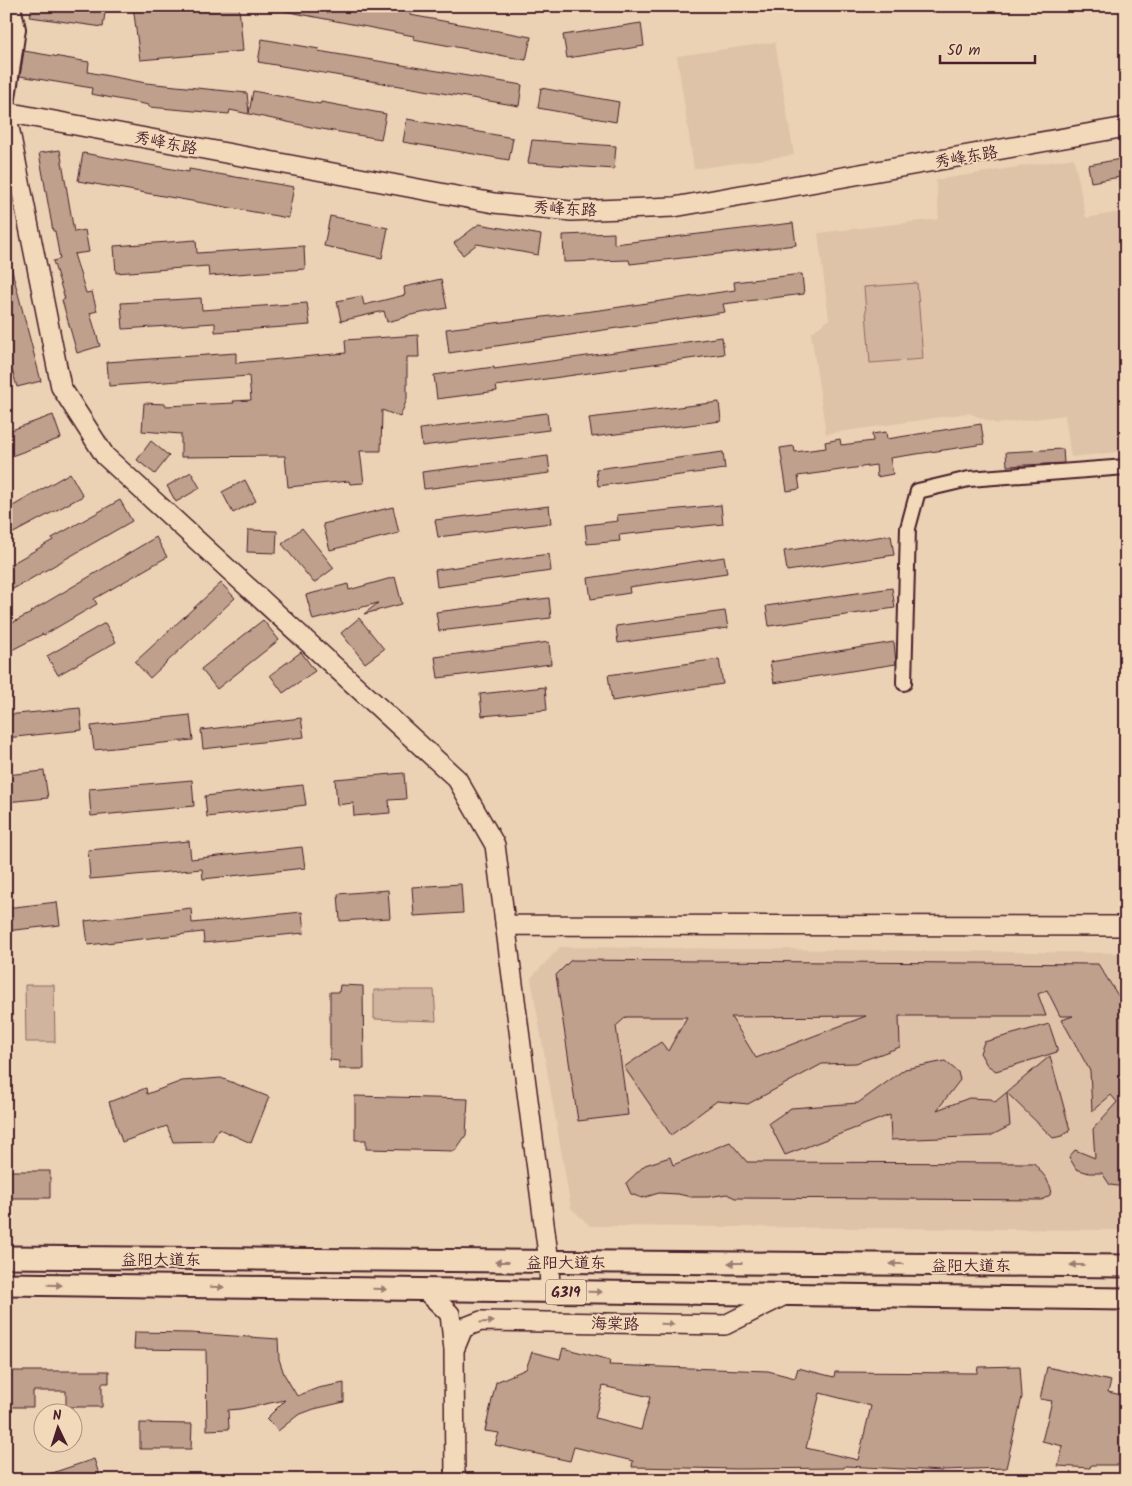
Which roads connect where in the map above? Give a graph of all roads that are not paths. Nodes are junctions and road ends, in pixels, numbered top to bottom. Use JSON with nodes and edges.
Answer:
{"nodes":[{"id":1,"x":14,"y":6,"type":"edge"},
{"id":2,"x":6,"y":112,"type":"edge"},
{"id":3,"x":1126,"y":128,"type":"edge"},
{"id":4,"x":1126,"y":467,"type":"edge"},
{"id":5,"x":904,"y":683,"type":"dead end"},
{"id":6,"x":506,"y":925,"type":"junction"},
{"id":7,"x":1126,"y":926,"type":"edge"},
{"id":8,"x":6,"y":1257,"type":"edge"},
{"id":9,"x":549,"y":1262,"type":"junction"},
{"id":10,"x":1126,"y":1266,"type":"edge"},
{"id":11,"x":6,"y":1284,"type":"edge"},
{"id":12,"x":425,"y":1290,"type":"junction"},
{"id":13,"x":550,"y":1291,"type":"junction"},
{"id":14,"x":785,"y":1295,"type":"junction"},
{"id":15,"x":1126,"y":1299,"type":"edge"},
{"id":16,"x":454,"y":1350,"type":"junction"},
{"id":17,"x":455,"y":1480,"type":"edge"}],
"edges":[{"from":1,"to":2,"type":"street"},
{"from":2,"to":3,"type":"street","name":"秀峰东路"},
{"from":2,"to":6,"type":"street"},
{"from":4,"to":5,"type":"street"},
{"from":6,"to":7,"type":"street"},
{"from":6,"to":9,"type":"street"},
{"from":9,"to":8,"type":"main road","name":"益阳大道东","number":"G319","one_way":true},
{"from":10,"to":9,"type":"main road","name":"益阳大道东","number":"G319","one_way":true},
{"from":9,"to":13,"type":"street"},
{"from":11,"to":12,"type":"main road","number":"G319","one_way":true},
{"from":12,"to":13,"type":"main road","number":"G319"},
{"from":12,"to":16,"type":"street","name":"海棠路"},
{"from":13,"to":14,"type":"main road","number":"G319","one_way":true},
{"from":14,"to":15,"type":"main road","number":"G319"},
{"from":16,"to":14,"type":"street","name":"海棠路","one_way":true},
{"from":16,"to":17,"type":"street","name":"海棠路"}]}
